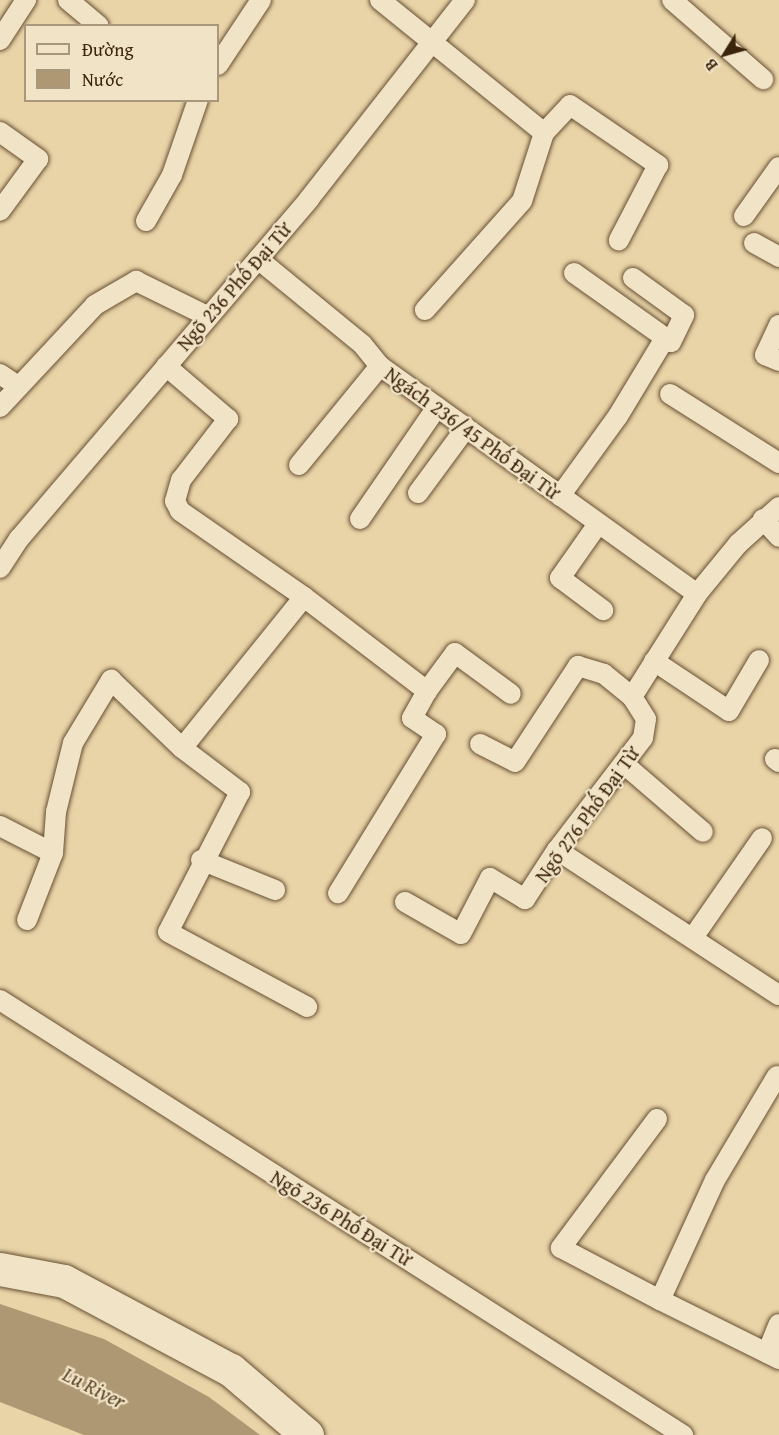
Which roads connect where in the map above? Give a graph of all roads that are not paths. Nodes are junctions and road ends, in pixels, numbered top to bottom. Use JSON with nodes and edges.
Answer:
{"nodes":[{"id":1,"x":26,"y":0,"type":"edge"},
{"id":2,"x":68,"y":0,"type":"edge"},
{"id":3,"x":261,"y":0,"type":"edge"},
{"id":4,"x":380,"y":0,"type":"edge"},
{"id":5,"x":465,"y":0,"type":"edge"},
{"id":6,"x":685,"y":4,"type":"edge"},
{"id":7,"x":97,"y":24,"type":"edge"},
{"id":8,"x":430,"y":39,"type":"junction"},
{"id":9,"x":0,"y":40,"type":"edge"},
{"id":10,"x":219,"y":63,"type":"edge"},
{"id":11,"x":763,"y":79,"type":"dead end"},
{"id":12,"x":197,"y":102,"type":"edge"},
{"id":13,"x":0,"y":132,"type":"edge"},
{"id":14,"x":544,"y":133,"type":"junction"},
{"id":15,"x":779,"y":167,"type":"edge"},
{"id":16,"x":0,"y":211,"type":"edge"},
{"id":17,"x":744,"y":216,"type":"dead end"},
{"id":18,"x":146,"y":221,"type":"dead end"},
{"id":19,"x":619,"y":240,"type":"dead end"},
{"id":20,"x":754,"y":243,"type":"dead end"},
{"id":21,"x":779,"y":257,"type":"edge"},
{"id":22,"x":258,"y":259,"type":"junction"},
{"id":23,"x":574,"y":273,"type":"dead end"},
{"id":24,"x":633,"y":278,"type":"dead end"},
{"id":25,"x":425,"y":310,"type":"dead end"},
{"id":26,"x":207,"y":316,"type":"junction"},
{"id":27,"x":779,"y":325,"type":"edge"},
{"id":28,"x":665,"y":338,"type":"junction"},
{"id":29,"x":768,"y":362,"type":"edge"},
{"id":30,"x":166,"y":366,"type":"junction"},
{"id":31,"x":380,"y":366,"type":"junction"},
{"id":32,"x":0,"y":374,"type":"edge"},
{"id":33,"x":18,"y":386,"type":"junction"},
{"id":34,"x":670,"y":394,"type":"dead end"},
{"id":35,"x":0,"y":407,"type":"edge"},
{"id":36,"x":437,"y":408,"type":"junction"},
{"id":37,"x":466,"y":428,"type":"junction"},
{"id":38,"x":779,"y":463,"type":"edge"},
{"id":39,"x":299,"y":465,"type":"dead end"},
{"id":40,"x":418,"y":493,"type":"dead end"},
{"id":41,"x":560,"y":496,"type":"junction"},
{"id":42,"x":771,"y":513,"type":"edge"},
{"id":43,"x":360,"y":519,"type":"dead end"},
{"id":44,"x":598,"y":524,"type":"junction"},
{"id":45,"x":779,"y":537,"type":"edge"},
{"id":46,"x":0,"y":568,"type":"edge"},
{"id":47,"x":697,"y":594,"type":"junction"},
{"id":48,"x":304,"y":597,"type":"junction"},
{"id":49,"x":603,"y":610,"type":"dead end"},
{"id":50,"x":759,"y":660,"type":"dead end"},
{"id":51,"x":654,"y":661,"type":"junction"},
{"id":52,"x":428,"y":691,"type":"junction"},
{"id":53,"x":512,"y":694,"type":"dead end"},
{"id":54,"x":632,"y":697,"type":"junction"},
{"id":55,"x":480,"y":744,"type":"dead end"},
{"id":56,"x":182,"y":748,"type":"junction"},
{"id":57,"x":624,"y":764,"type":"junction"},
{"id":58,"x":0,"y":826,"type":"edge"},
{"id":59,"x":703,"y":832,"type":"dead end"},
{"id":60,"x":762,"y":838,"type":"dead end"},
{"id":61,"x":557,"y":850,"type":"junction"},
{"id":62,"x":53,"y":853,"type":"junction"},
{"id":63,"x":201,"y":860,"type":"junction"},
{"id":64,"x":275,"y":890,"type":"dead end"},
{"id":65,"x":338,"y":893,"type":"dead end"},
{"id":66,"x":405,"y":902,"type":"dead end"},
{"id":67,"x":27,"y":920,"type":"dead end"},
{"id":68,"x":694,"y":936,"type":"junction"},
{"id":69,"x":779,"y":995,"type":"edge"},
{"id":70,"x":0,"y":1000,"type":"edge"},
{"id":71,"x":307,"y":1007,"type":"dead end"},
{"id":72,"x":777,"y":1076,"type":"dead end"},
{"id":73,"x":657,"y":1119,"type":"dead end"},
{"id":74,"x":0,"y":1269,"type":"edge"},
{"id":75,"x":660,"y":1300,"type":"junction"},
{"id":76,"x":779,"y":1324,"type":"edge"},
{"id":77,"x":773,"y":1356,"type":"edge"},
{"id":78,"x":307,"y":1435,"type":"edge"},
{"id":79,"x":683,"y":1435,"type":"edge"}],
"edges":[{"from":1,"to":9,"type":"lane"},
{"from":2,"to":7,"type":"lane"},
{"from":3,"to":10,"type":"lane"},
{"from":4,"to":8,"type":"lane"},
{"from":5,"to":8,"type":"lane","name":"Ngõ 236 Phố Đại Từ"},
{"from":6,"to":11,"type":"lane"},
{"from":8,"to":14,"type":"lane"},
{"from":8,"to":22,"type":"lane","name":"Ngõ 236 Phố Đại Từ"},
{"from":12,"to":18,"type":"lane"},
{"from":13,"to":16,"type":"lane"},
{"from":14,"to":19,"type":"lane"},
{"from":14,"to":25,"type":"lane"},
{"from":15,"to":17,"type":"lane"},
{"from":20,"to":21,"type":"lane"},
{"from":22,"to":26,"type":"lane","name":"Ngõ 236 Phố Đại Từ"},
{"from":22,"to":31,"type":"lane","name":"Ngách 236/45 Phố Đại Từ"},
{"from":23,"to":28,"type":"lane"},
{"from":24,"to":28,"type":"lane"},
{"from":26,"to":30,"type":"lane","name":"Ngõ 236 Phố Đại Từ"},
{"from":26,"to":33,"type":"lane"},
{"from":27,"to":29,"type":"lane"},
{"from":28,"to":41,"type":"lane"},
{"from":30,"to":46,"type":"lane","name":"Ngõ 236 Phố Đại Từ"},
{"from":30,"to":48,"type":"lane"},
{"from":31,"to":36,"type":"lane","name":"Ngách 236/45 Phố Đại Từ"},
{"from":31,"to":39,"type":"lane"},
{"from":32,"to":33,"type":"lane"},
{"from":33,"to":35,"type":"lane"},
{"from":34,"to":38,"type":"lane"},
{"from":36,"to":37,"type":"lane","name":"Ngách 236/45 Phố Đại Từ"},
{"from":36,"to":43,"type":"lane"},
{"from":37,"to":40,"type":"lane"},
{"from":37,"to":41,"type":"lane","name":"Ngách 236/45 Phố Đại Từ"},
{"from":41,"to":44,"type":"lane","name":"Ngách 236/45 Phố Đại Từ"},
{"from":42,"to":45,"type":"lane"},
{"from":42,"to":47,"type":"lane"},
{"from":44,"to":47,"type":"lane","name":"Ngách 236/45 Phố Đại Từ"},
{"from":44,"to":49,"type":"lane"},
{"from":47,"to":51,"type":"lane"},
{"from":48,"to":52,"type":"lane"},
{"from":48,"to":56,"type":"lane"},
{"from":50,"to":51,"type":"lane"},
{"from":51,"to":54,"type":"lane"},
{"from":52,"to":53,"type":"lane"},
{"from":52,"to":65,"type":"lane"},
{"from":54,"to":55,"type":"lane"},
{"from":54,"to":57,"type":"lane","name":"Ngõ 276 Phố Đại Từ"},
{"from":56,"to":62,"type":"lane"},
{"from":56,"to":63,"type":"lane"},
{"from":57,"to":59,"type":"lane"},
{"from":57,"to":61,"type":"lane","name":"Ngõ 276 Phố Đại Từ"},
{"from":58,"to":62,"type":"lane"},
{"from":60,"to":68,"type":"lane"},
{"from":61,"to":66,"type":"lane","name":"Ngõ 276 Phố Đại Từ"},
{"from":61,"to":68,"type":"lane"},
{"from":62,"to":67,"type":"lane"},
{"from":63,"to":64,"type":"lane"},
{"from":63,"to":71,"type":"lane"},
{"from":68,"to":69,"type":"lane"},
{"from":70,"to":79,"type":"lane","name":"Ngõ 236 Phố Đại Từ"},
{"from":72,"to":75,"type":"lane"},
{"from":73,"to":75,"type":"lane"},
{"from":74,"to":78,"type":"street"},
{"from":75,"to":77,"type":"lane"},
{"from":76,"to":77,"type":"lane"}]}
